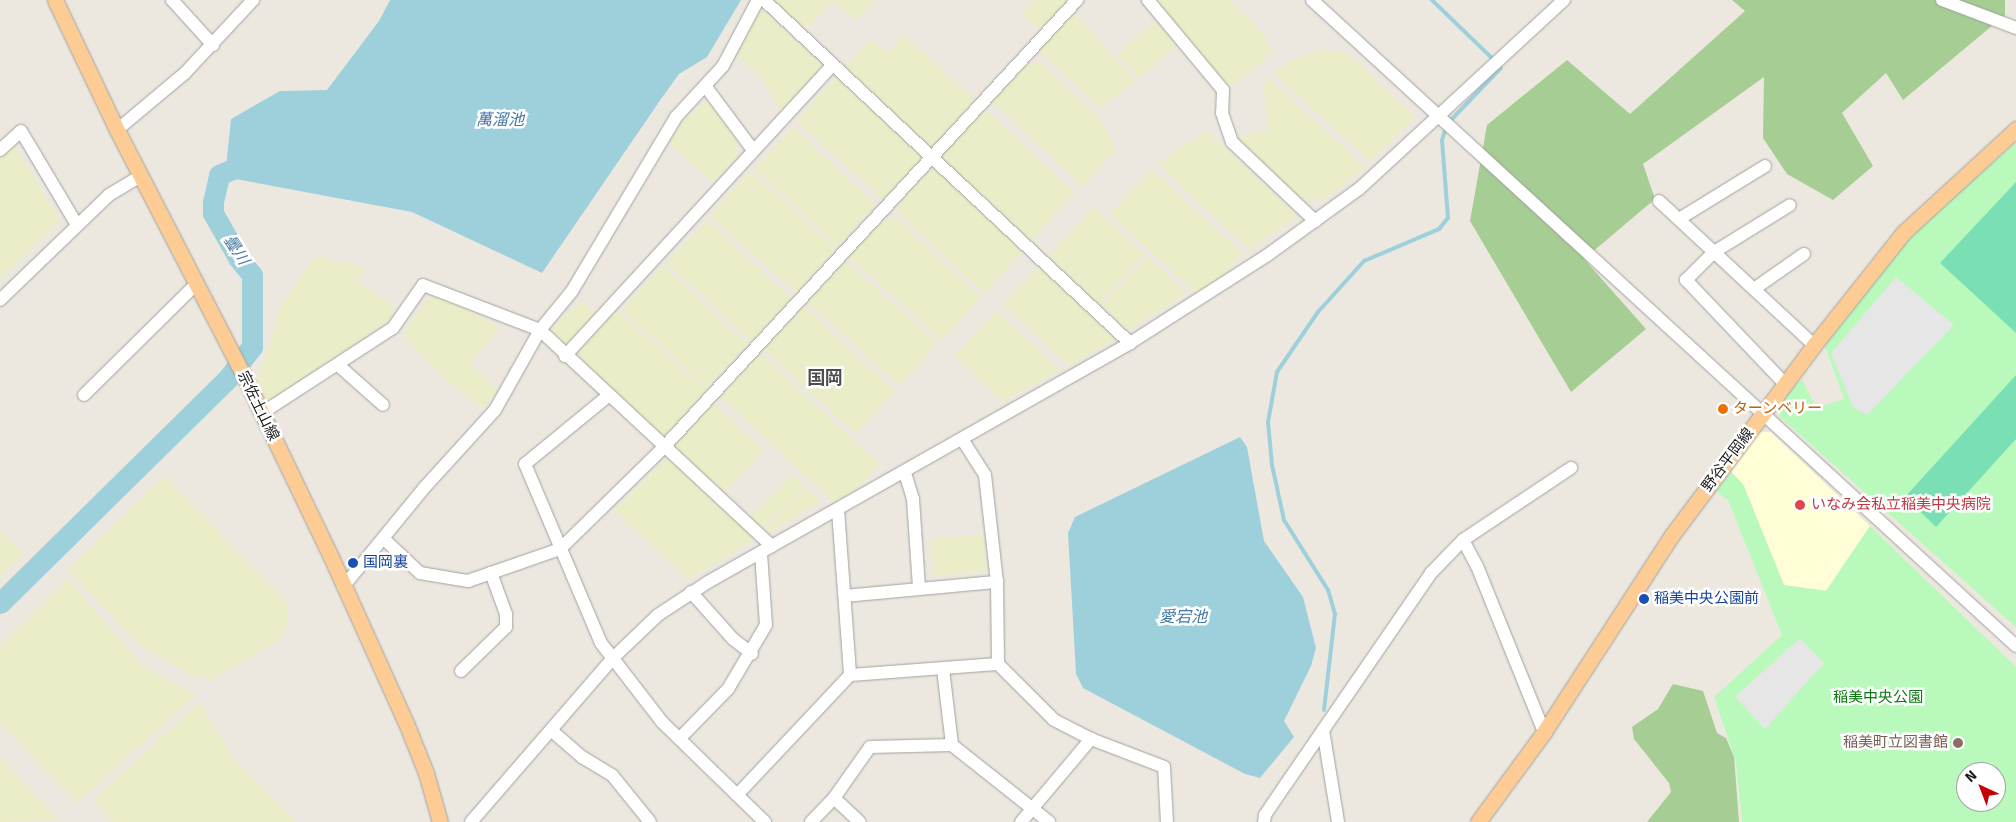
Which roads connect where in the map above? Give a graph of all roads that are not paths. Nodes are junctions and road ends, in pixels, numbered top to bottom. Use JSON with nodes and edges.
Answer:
{"nodes":[{"id":1,"x":55,"y":0,"type":"edge"},
{"id":2,"x":172,"y":0,"type":"edge"},
{"id":3,"x":253,"y":0,"type":"edge"},
{"id":4,"x":758,"y":0,"type":"edge"},
{"id":5,"x":764,"y":0,"type":"edge"},
{"id":6,"x":1077,"y":0,"type":"edge"},
{"id":7,"x":1148,"y":0,"type":"edge"},
{"id":8,"x":1312,"y":0,"type":"edge"},
{"id":9,"x":1564,"y":0,"type":"edge"},
{"id":10,"x":1942,"y":0,"type":"edge"},
{"id":11,"x":2016,"y":28,"type":"edge"},
{"id":12,"x":213,"y":45,"type":"junction"},
{"id":13,"x":832,"y":65,"type":"junction"},
{"id":14,"x":706,"y":87,"type":"junction"},
{"id":15,"x":1438,"y":119,"type":"junction"},
{"id":16,"x":2016,"y":129,"type":"edge"},
{"id":17,"x":117,"y":130,"type":"junction"},
{"id":18,"x":0,"y":150,"type":"edge"},
{"id":19,"x":753,"y":150,"type":"junction"},
{"id":20,"x":933,"y":156,"type":"junction"},
{"id":21,"x":1765,"y":166,"type":"dead end"},
{"id":22,"x":141,"y":176,"type":"junction"},
{"id":23,"x":1659,"y":201,"type":"dead end"},
{"id":24,"x":1790,"y":205,"type":"dead end"},
{"id":25,"x":1678,"y":219,"type":"junction"},
{"id":26,"x":1315,"y":221,"type":"junction"},
{"id":27,"x":77,"y":225,"type":"junction"},
{"id":28,"x":1714,"y":252,"type":"junction"},
{"id":29,"x":1804,"y":254,"type":"dead end"},
{"id":30,"x":197,"y":283,"type":"junction"},
{"id":31,"x":1754,"y":289,"type":"junction"},
{"id":32,"x":0,"y":300,"type":"edge"},
{"id":33,"x":540,"y":330,"type":"junction"},
{"id":34,"x":1130,"y":343,"type":"junction"},
{"id":35,"x":1814,"y":345,"type":"junction"},
{"id":36,"x":565,"y":356,"type":"junction"},
{"id":37,"x":338,"y":365,"type":"junction"},
{"id":38,"x":1785,"y":384,"type":"junction"},
{"id":39,"x":84,"y":395,"type":"dead end"},
{"id":40,"x":608,"y":396,"type":"junction"},
{"id":41,"x":383,"y":405,"type":"dead end"},
{"id":42,"x":1764,"y":411,"type":"junction"},
{"id":43,"x":262,"y":413,"type":"junction"},
{"id":44,"x":962,"y":439,"type":"junction"},
{"id":45,"x":664,"y":447,"type":"junction"},
{"id":46,"x":1571,"y":468,"type":"dead end"},
{"id":47,"x":905,"y":473,"type":"junction"},
{"id":48,"x":838,"y":510,"type":"junction"},
{"id":49,"x":382,"y":538,"type":"junction"},
{"id":50,"x":1462,"y":540,"type":"junction"},
{"id":51,"x":560,"y":549,"type":"junction"},
{"id":52,"x":767,"y":549,"type":"junction"},
{"id":53,"x":491,"y":573,"type":"junction"},
{"id":54,"x":997,"y":582,"type":"junction"},
{"id":55,"x":343,"y":587,"type":"junction"},
{"id":56,"x":919,"y":588,"type":"junction"},
{"id":57,"x":691,"y":592,"type":"junction"},
{"id":58,"x":845,"y":596,"type":"junction"},
{"id":59,"x":2016,"y":646,"type":"edge"},
{"id":60,"x":752,"y":654,"type":"junction"},
{"id":61,"x":613,"y":658,"type":"junction"},
{"id":62,"x":998,"y":664,"type":"junction"},
{"id":63,"x":943,"y":669,"type":"junction"},
{"id":64,"x":461,"y":671,"type":"dead end"},
{"id":65,"x":850,"y":675,"type":"junction"},
{"id":66,"x":1323,"y":730,"type":"junction"},
{"id":67,"x":552,"y":731,"type":"junction"},
{"id":68,"x":1544,"y":732,"type":"junction"},
{"id":69,"x":680,"y":738,"type":"junction"},
{"id":70,"x":1091,"y":739,"type":"junction"},
{"id":71,"x":952,"y":745,"type":"junction"},
{"id":72,"x":737,"y":794,"type":"junction"},
{"id":73,"x":834,"y":798,"type":"junction"},
{"id":74,"x":1032,"y":810,"type":"junction"},
{"id":75,"x":1264,"y":819,"type":"edge"},
{"id":76,"x":440,"y":822,"type":"edge"},
{"id":77,"x":471,"y":822,"type":"edge"},
{"id":78,"x":650,"y":822,"type":"edge"},
{"id":79,"x":765,"y":822,"type":"edge"},
{"id":80,"x":811,"y":822,"type":"edge"},
{"id":81,"x":860,"y":822,"type":"edge"},
{"id":82,"x":1020,"y":822,"type":"edge"},
{"id":83,"x":1049,"y":822,"type":"edge"},
{"id":84,"x":1167,"y":822,"type":"edge"},
{"id":85,"x":1338,"y":822,"type":"edge"},
{"id":86,"x":1478,"y":822,"type":"edge"}],
"edges":[{"from":1,"to":17,"type":"main road","name":"宗佐土山線"},
{"from":2,"to":12,"type":"street"},
{"from":3,"to":12,"type":"street"},
{"from":4,"to":14,"type":"street"},
{"from":5,"to":13,"type":"street"},
{"from":6,"to":20,"type":"street"},
{"from":7,"to":26,"type":"street"},
{"from":8,"to":15,"type":"street"},
{"from":9,"to":15,"type":"street"},
{"from":10,"to":11,"type":"street"},
{"from":12,"to":17,"type":"street"},
{"from":13,"to":19,"type":"street"},
{"from":13,"to":20,"type":"street"},
{"from":14,"to":19,"type":"street"},
{"from":14,"to":33,"type":"street"},
{"from":15,"to":26,"type":"street"},
{"from":15,"to":42,"type":"street"},
{"from":16,"to":35,"type":"main road","name":"野谷平岡線"},
{"from":17,"to":22,"type":"main road","name":"宗佐土山線"},
{"from":18,"to":27,"type":"street"},
{"from":19,"to":36,"type":"street"},
{"from":20,"to":34,"type":"street"},
{"from":20,"to":45,"type":"street"},
{"from":21,"to":25,"type":"street"},
{"from":22,"to":27,"type":"street"},
{"from":22,"to":30,"type":"main road","name":"宗佐土山線"},
{"from":23,"to":25,"type":"street"},
{"from":24,"to":28,"type":"street"},
{"from":25,"to":28,"type":"street"},
{"from":26,"to":34,"type":"street"},
{"from":27,"to":32,"type":"street"},
{"from":28,"to":31,"type":"street"},
{"from":28,"to":38,"type":"street"},
{"from":29,"to":31,"type":"street"},
{"from":30,"to":39,"type":"street"},
{"from":30,"to":43,"type":"main road","name":"宗佐土山線"},
{"from":31,"to":35,"type":"street"},
{"from":33,"to":36,"type":"street"},
{"from":33,"to":37,"type":"street"},
{"from":33,"to":49,"type":"street"},
{"from":34,"to":44,"type":"street"},
{"from":35,"to":38,"type":"main road","name":"野谷平岡線"},
{"from":36,"to":40,"type":"street"},
{"from":37,"to":41,"type":"street"},
{"from":37,"to":43,"type":"street"},
{"from":38,"to":42,"type":"main road","name":"野谷平岡線"},
{"from":40,"to":45,"type":"street"},
{"from":40,"to":51,"type":"street"},
{"from":42,"to":59,"type":"street"},
{"from":42,"to":68,"type":"main road","name":"野谷平岡線"},
{"from":43,"to":55,"type":"main road","name":"宗佐土山線"},
{"from":44,"to":47,"type":"street"},
{"from":44,"to":54,"type":"street"},
{"from":45,"to":51,"type":"street"},
{"from":45,"to":52,"type":"street"},
{"from":46,"to":50,"type":"street"},
{"from":47,"to":48,"type":"street"},
{"from":47,"to":56,"type":"street"},
{"from":48,"to":52,"type":"street"},
{"from":48,"to":58,"type":"street"},
{"from":49,"to":53,"type":"street"},
{"from":49,"to":55,"type":"street"},
{"from":50,"to":66,"type":"street"},
{"from":50,"to":68,"type":"street"},
{"from":51,"to":53,"type":"street"},
{"from":51,"to":61,"type":"street"},
{"from":52,"to":57,"type":"street"},
{"from":52,"to":60,"type":"street"},
{"from":53,"to":64,"type":"street"},
{"from":54,"to":56,"type":"street"},
{"from":54,"to":62,"type":"street"},
{"from":55,"to":76,"type":"main road","name":"宗佐土山線"},
{"from":56,"to":58,"type":"street"},
{"from":57,"to":60,"type":"street"},
{"from":57,"to":61,"type":"street"},
{"from":58,"to":65,"type":"street"},
{"from":60,"to":69,"type":"street"},
{"from":61,"to":67,"type":"street"},
{"from":61,"to":69,"type":"street"},
{"from":62,"to":63,"type":"street"},
{"from":62,"to":70,"type":"street"},
{"from":63,"to":65,"type":"street"},
{"from":63,"to":71,"type":"street"},
{"from":65,"to":72,"type":"street"},
{"from":66,"to":75,"type":"street"},
{"from":66,"to":85,"type":"street"},
{"from":67,"to":77,"type":"street"},
{"from":67,"to":78,"type":"street"},
{"from":68,"to":86,"type":"main road","name":"野谷平岡線"},
{"from":69,"to":72,"type":"street"},
{"from":70,"to":74,"type":"street"},
{"from":70,"to":84,"type":"street"},
{"from":71,"to":73,"type":"street"},
{"from":71,"to":74,"type":"street"},
{"from":72,"to":79,"type":"street"},
{"from":73,"to":80,"type":"street"},
{"from":73,"to":81,"type":"street"},
{"from":74,"to":82,"type":"street"},
{"from":74,"to":83,"type":"street"}]}
